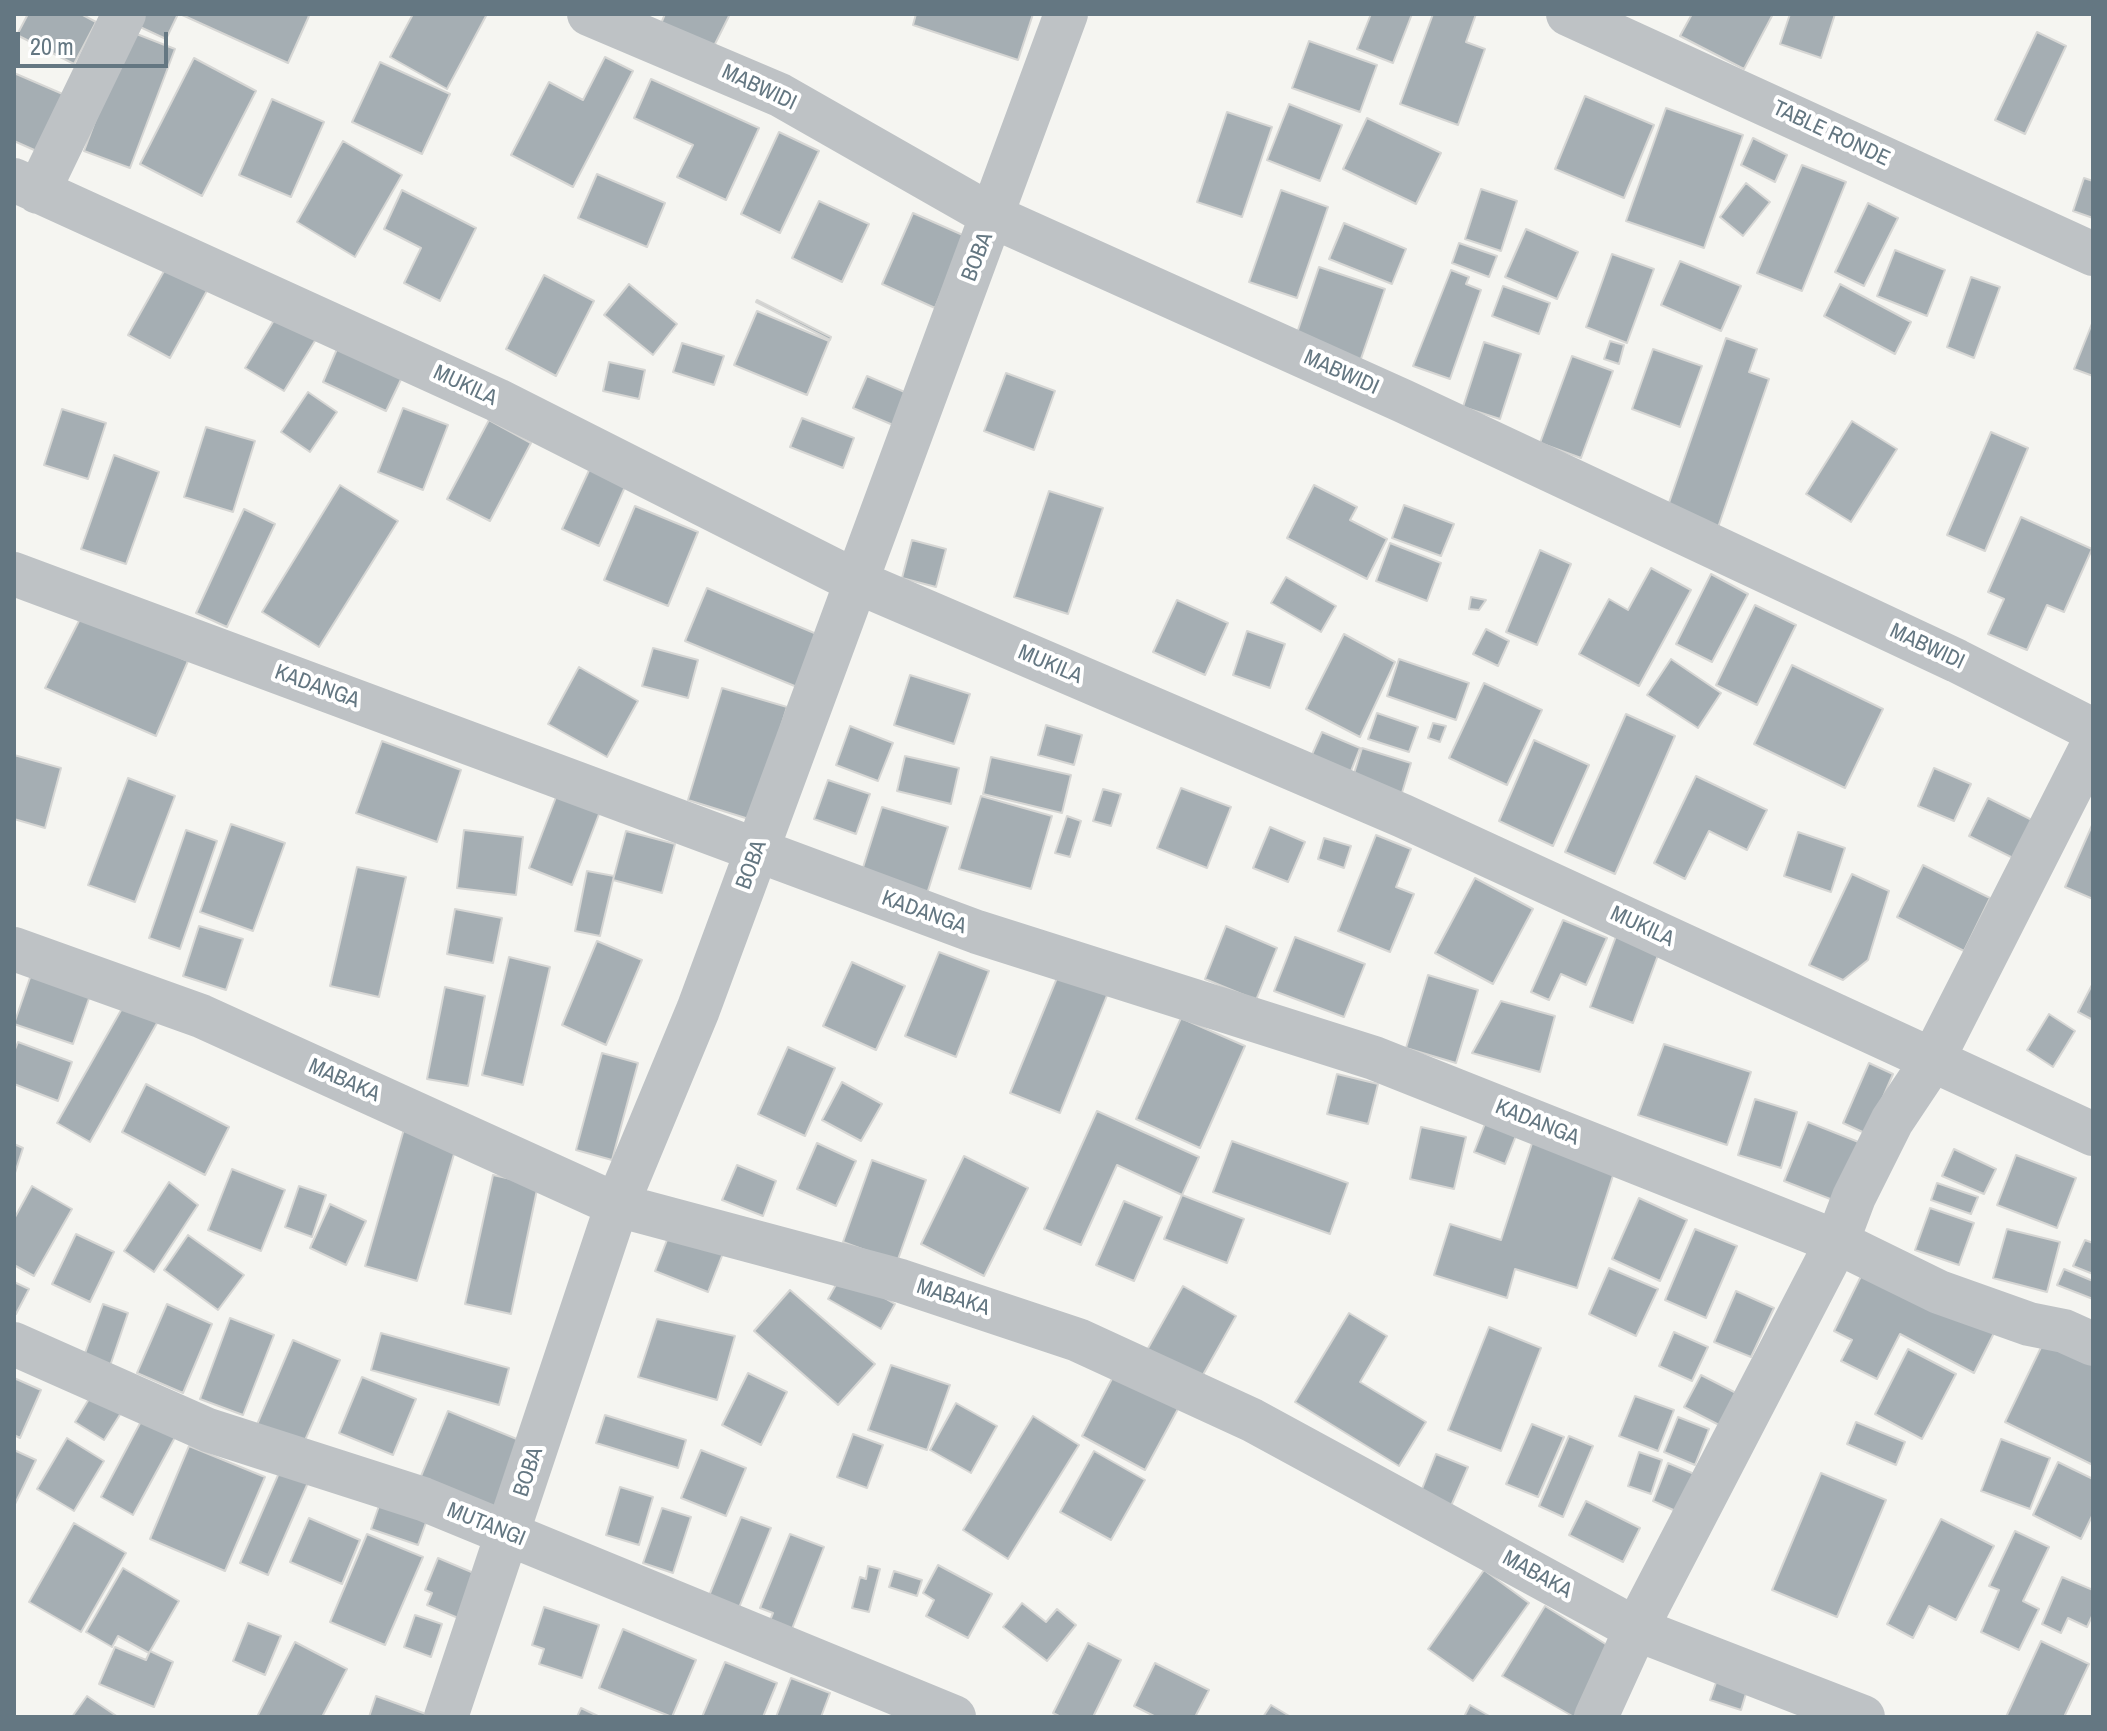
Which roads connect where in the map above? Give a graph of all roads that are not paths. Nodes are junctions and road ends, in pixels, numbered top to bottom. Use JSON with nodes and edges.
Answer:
{"nodes":[{"id":1,"x":124,"y":14,"type":"edge"},
{"id":2,"x":589,"y":14,"type":"edge"},
{"id":3,"x":1066,"y":14,"type":"edge"},
{"id":4,"x":1568,"y":14,"type":"edge"},
{"id":5,"x":26,"y":186,"type":"edge"},
{"id":6,"x":994,"y":217,"type":"junction"},
{"id":7,"x":2093,"y":254,"type":"edge"},
{"id":8,"x":14,"y":574,"type":"edge"},
{"id":9,"x":855,"y":581,"type":"junction"},
{"id":10,"x":2093,"y":730,"type":"edge"},
{"id":11,"x":2093,"y":744,"type":"edge"},
{"id":12,"x":757,"y":852,"type":"junction"},
{"id":13,"x":14,"y":949,"type":"edge"},
{"id":14,"x":1932,"y":1061,"type":"junction"},
{"id":15,"x":2093,"y":1134,"type":"edge"},
{"id":16,"x":617,"y":1205,"type":"junction"},
{"id":17,"x":1837,"y":1242,"type":"junction"},
{"id":18,"x":14,"y":1344,"type":"edge"},
{"id":19,"x":2093,"y":1344,"type":"edge"},
{"id":20,"x":508,"y":1534,"type":"junction"},
{"id":21,"x":1636,"y":1629,"type":"junction"},
{"id":22,"x":446,"y":1717,"type":"edge"},
{"id":23,"x":954,"y":1717,"type":"edge"},
{"id":24,"x":1596,"y":1717,"type":"edge"},
{"id":25,"x":1863,"y":1717,"type":"edge"}],
"edges":[{"from":1,"to":5,"type":"street"},
{"from":2,"to":6,"type":"street","name":"MABWIDI"},
{"from":3,"to":6,"type":"street","name":"BOBA"},
{"from":4,"to":7,"type":"street","name":"TABLE RONDE"},
{"from":5,"to":9,"type":"street","name":"MUKILA"},
{"from":6,"to":9,"type":"street","name":"BOBA"},
{"from":6,"to":10,"type":"street","name":"MABWIDI"},
{"from":8,"to":12,"type":"street","name":"KADANGA"},
{"from":9,"to":12,"type":"street","name":"BOBA"},
{"from":9,"to":14,"type":"street","name":"MUKILA"},
{"from":11,"to":14,"type":"street"},
{"from":12,"to":16,"type":"street","name":"BOBA"},
{"from":12,"to":17,"type":"street","name":"KADANGA"},
{"from":13,"to":16,"type":"street","name":"MABAKA"},
{"from":14,"to":15,"type":"street","name":"MUKILA"},
{"from":14,"to":17,"type":"street"},
{"from":16,"to":20,"type":"street","name":"BOBA"},
{"from":16,"to":21,"type":"street","name":"MABAKA"},
{"from":17,"to":19,"type":"street","name":"KADANGA"},
{"from":17,"to":21,"type":"street"},
{"from":18,"to":20,"type":"street","name":"MUTANGI"},
{"from":20,"to":22,"type":"street","name":"BOBA"},
{"from":20,"to":23,"type":"street","name":"MUTANGI"},
{"from":21,"to":24,"type":"street"},
{"from":21,"to":25,"type":"street","name":"MABAKA"}]}
